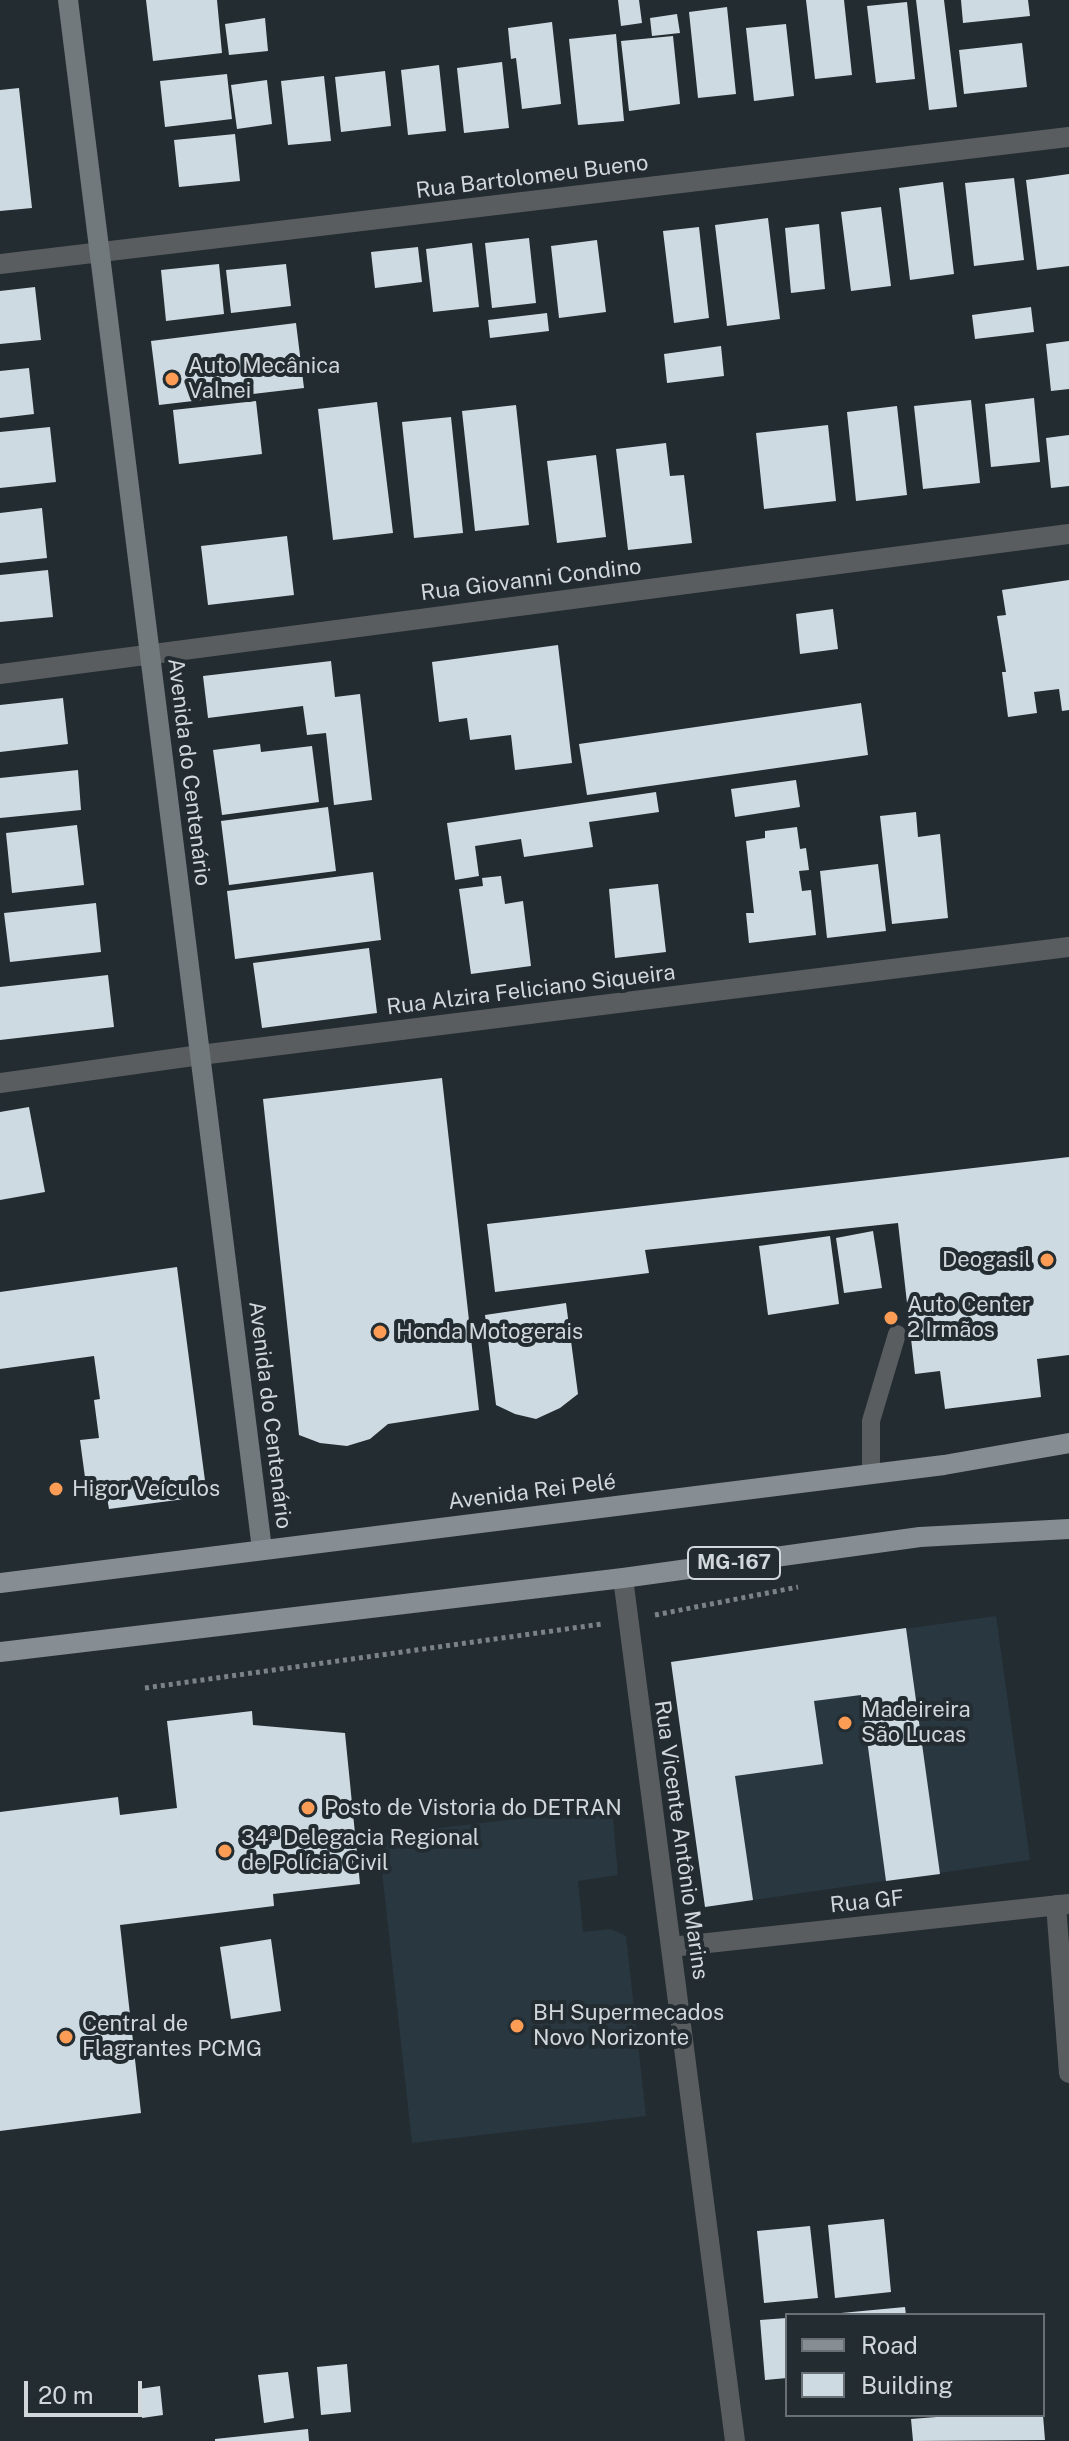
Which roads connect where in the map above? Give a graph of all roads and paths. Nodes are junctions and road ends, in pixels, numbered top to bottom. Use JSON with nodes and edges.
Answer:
{"nodes":[{"id":1,"x":68,"y":0,"type":"edge"},
{"id":2,"x":1069,"y":137,"type":"edge"},
{"id":3,"x":100,"y":252,"type":"junction"},
{"id":4,"x":0,"y":264,"type":"edge"},
{"id":5,"x":1069,"y":534,"type":"edge"},
{"id":6,"x":150,"y":654,"type":"junction"},
{"id":7,"x":0,"y":674,"type":"edge"},
{"id":8,"x":1069,"y":947,"type":"edge"},
{"id":9,"x":200,"y":1055,"type":"junction"},
{"id":10,"x":0,"y":1083,"type":"edge"},
{"id":11,"x":897,"y":1334,"type":"dead end"},
{"id":12,"x":1069,"y":1443,"type":"edge"},
{"id":13,"x":871,"y":1474,"type":"junction"},
{"id":14,"x":1069,"y":1529,"type":"edge"},
{"id":15,"x":262,"y":1549,"type":"junction"},
{"id":16,"x":623,"y":1578,"type":"junction"},
{"id":17,"x":0,"y":1583,"type":"edge"},
{"id":18,"x":0,"y":1652,"type":"edge"},
{"id":19,"x":1063,"y":1905,"type":"edge"},
{"id":20,"x":671,"y":1947,"type":"junction"},
{"id":21,"x":1069,"y":2073,"type":"edge"},
{"id":22,"x":735,"y":2441,"type":"edge"}],
"edges":[{"from":1,"to":3,"type":"street","name":"Avenida do Centenário"},
{"from":2,"to":3,"type":"street","name":"Rua Bartolomeu Bueno"},
{"from":3,"to":4,"type":"street","name":"Rua Bartolomeu Bueno"},
{"from":3,"to":6,"type":"street","name":"Avenida do Centenário"},
{"from":5,"to":6,"type":"street","name":"Rua Giovanni Condino"},
{"from":6,"to":7,"type":"street","name":"Rua Giovanni Condino"},
{"from":6,"to":9,"type":"street","name":"Avenida do Centenário"},
{"from":8,"to":9,"type":"street","name":"Rua Alzira Feliciano Siqueira"},
{"from":9,"to":10,"type":"street","name":"Rua Alzira Feliciano Siqueira"},
{"from":9,"to":15,"type":"street","name":"Avenida do Centenário"},
{"from":11,"to":13,"type":"lane"},
{"from":12,"to":13,"type":"main road","name":"Avenida Rei Pelé"},
{"from":13,"to":15,"type":"main road","name":"Avenida Rei Pelé"},
{"from":14,"to":16,"type":"main road","number":"MG-167"},
{"from":15,"to":17,"type":"main road","name":"Avenida Rei Pelé"},
{"from":16,"to":18,"type":"main road","number":"MG-167"},
{"from":16,"to":20,"type":"street","name":"Rua Vicente Antônio Marins"},
{"from":19,"to":20,"type":"street","name":"Rua GF"},
{"from":19,"to":21,"type":"street"},
{"from":20,"to":22,"type":"street","name":"Rua Vicente Antônio Marins"}]}
